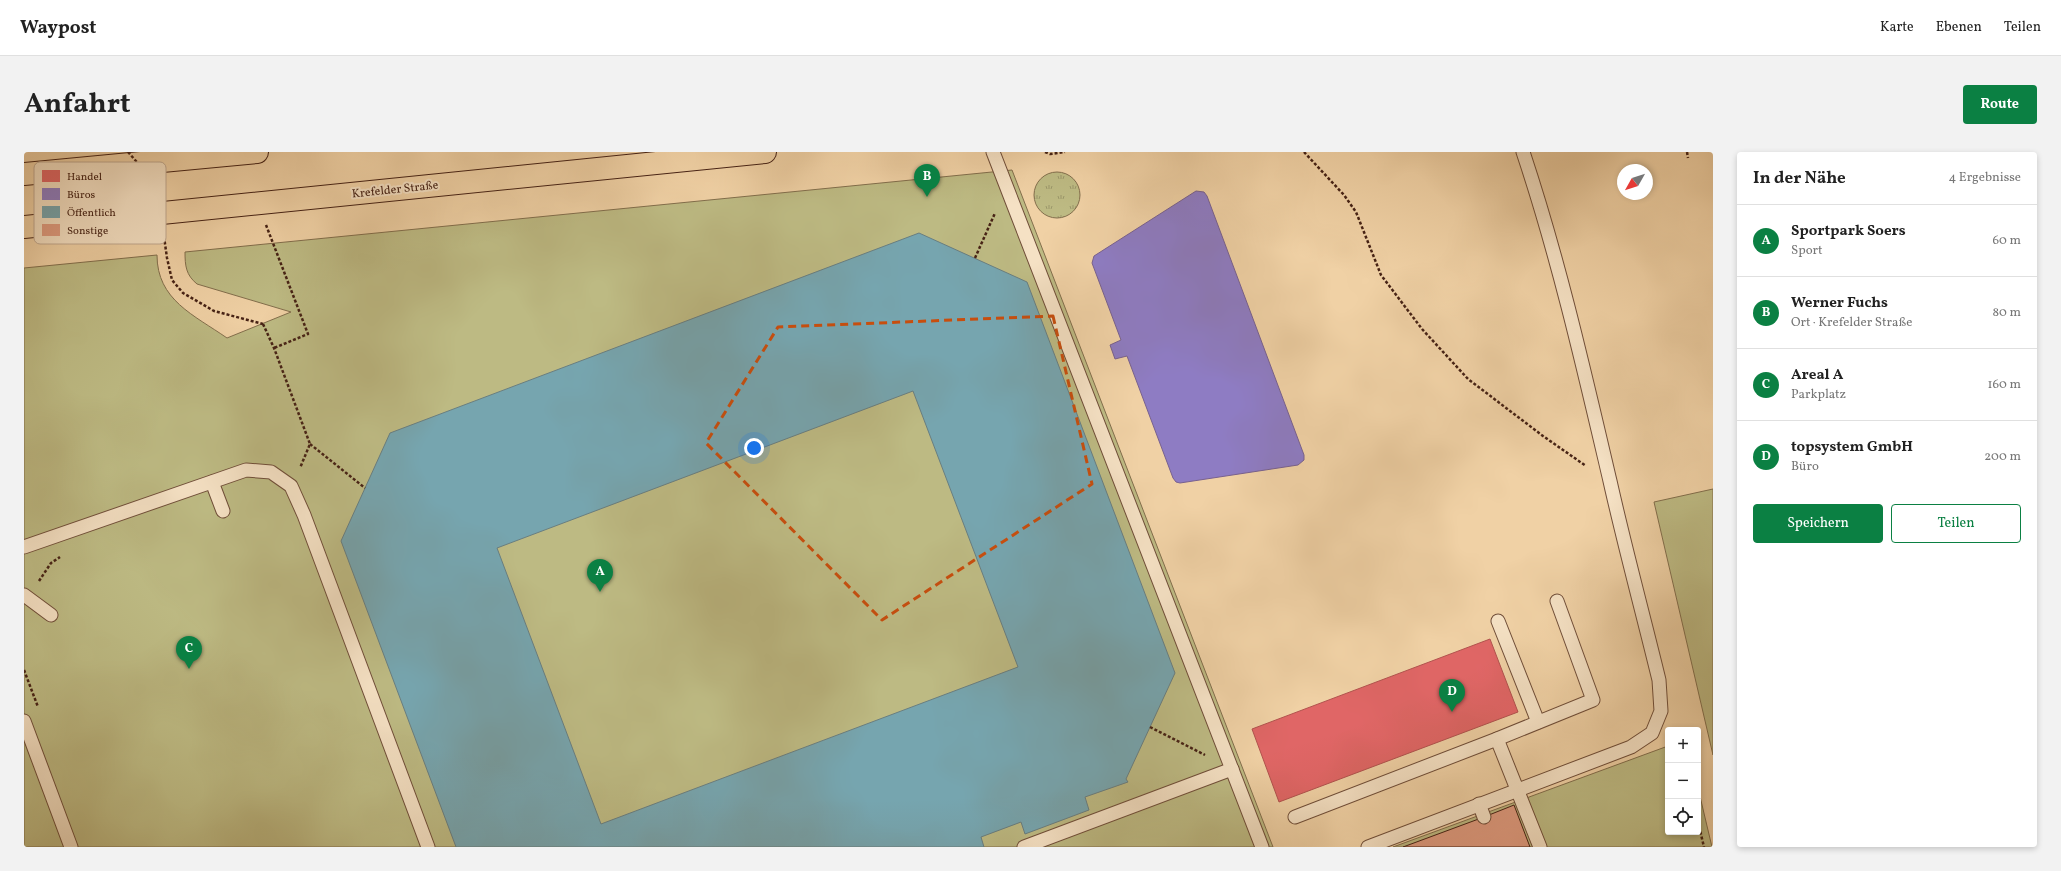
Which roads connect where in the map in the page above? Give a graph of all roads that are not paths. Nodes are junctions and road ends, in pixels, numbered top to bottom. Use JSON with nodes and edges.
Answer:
{"nodes":[{"id":1,"x":765,"y":152,"type":"edge"},
{"id":2,"x":993,"y":152,"type":"edge"},
{"id":3,"x":1523,"y":152,"type":"edge"},
{"id":4,"x":243,"y":153,"type":"edge"},
{"id":5,"x":149,"y":162,"type":"edge"},
{"id":6,"x":34,"y":173,"type":"edge"},
{"id":7,"x":24,"y":174,"type":"edge"},
{"id":8,"x":166,"y":213,"type":"edge"},
{"id":9,"x":34,"y":227,"type":"edge"},
{"id":10,"x":24,"y":228,"type":"edge"},
{"id":11,"x":212,"y":482,"type":"junction"},
{"id":12,"x":223,"y":511,"type":"dead end"},
{"id":13,"x":24,"y":546,"type":"edge"},
{"id":14,"x":26,"y":596,"type":"edge"},
{"id":15,"x":1557,"y":601,"type":"dead end"},
{"id":16,"x":51,"y":615,"type":"dead end"},
{"id":17,"x":1498,"y":621,"type":"dead end"},
{"id":18,"x":24,"y":721,"type":"edge"},
{"id":19,"x":1538,"y":722,"type":"junction"},
{"id":20,"x":1498,"y":739,"type":"junction"},
{"id":21,"x":1232,"y":769,"type":"junction"},
{"id":22,"x":1518,"y":790,"type":"junction"},
{"id":23,"x":1479,"y":804,"type":"junction"},
{"id":24,"x":1295,"y":817,"type":"dead end"},
{"id":25,"x":1484,"y":817,"type":"dead end"},
{"id":26,"x":71,"y":847,"type":"edge"},
{"id":27,"x":428,"y":847,"type":"edge"},
{"id":28,"x":1024,"y":847,"type":"edge"},
{"id":29,"x":1262,"y":847,"type":"edge"},
{"id":30,"x":1368,"y":847,"type":"edge"},
{"id":31,"x":1540,"y":847,"type":"edge"}],
"edges":[{"from":1,"to":8,"type":"main road","name":"Krefelder Straße"},
{"from":2,"to":21,"type":"lane"},
{"from":3,"to":22,"type":"lane"},
{"from":4,"to":5,"type":"main road"},
{"from":6,"to":7,"type":"main road"},
{"from":9,"to":10,"type":"main road","name":"Krefelder Straße"},
{"from":11,"to":12,"type":"lane"},
{"from":11,"to":13,"type":"lane"},
{"from":11,"to":27,"type":"lane"},
{"from":14,"to":16,"type":"lane"},
{"from":15,"to":19,"type":"lane"},
{"from":17,"to":19,"type":"lane"},
{"from":18,"to":26,"type":"lane"},
{"from":19,"to":20,"type":"lane"},
{"from":20,"to":22,"type":"lane"},
{"from":20,"to":24,"type":"lane"},
{"from":21,"to":28,"type":"lane"},
{"from":21,"to":29,"type":"lane"},
{"from":22,"to":23,"type":"lane"},
{"from":22,"to":31,"type":"lane"},
{"from":23,"to":25,"type":"lane"},
{"from":23,"to":30,"type":"lane"}]}
